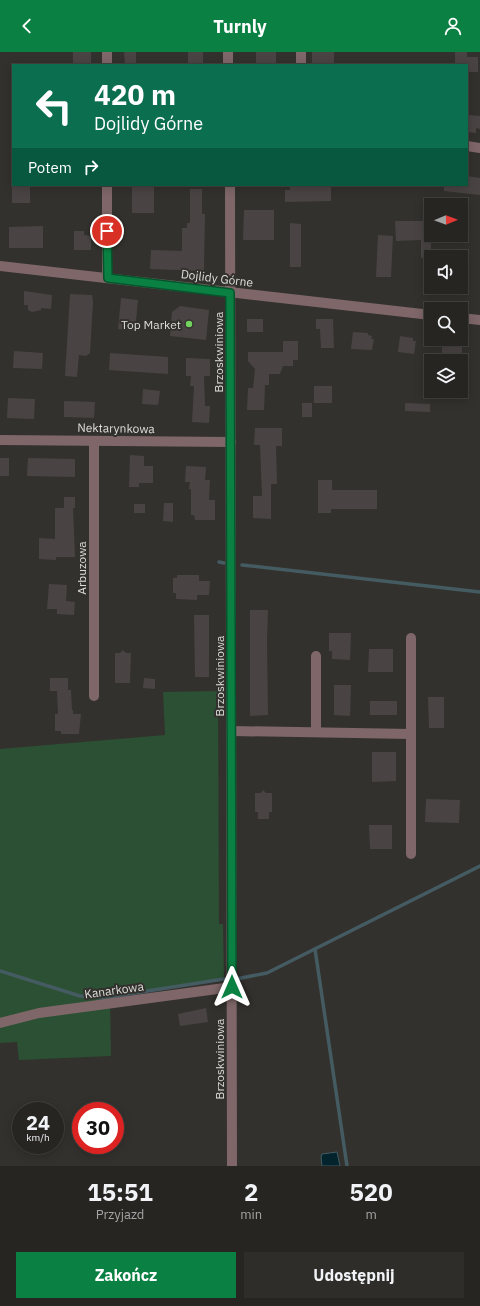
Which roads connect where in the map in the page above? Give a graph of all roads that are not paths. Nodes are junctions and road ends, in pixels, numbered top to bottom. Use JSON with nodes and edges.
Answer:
{"nodes":[{"id":1,"x":107,"y":52,"type":"edge"},
{"id":2,"x":228,"y":52,"type":"edge"},
{"id":3,"x":301,"y":52,"type":"edge"},
{"id":4,"x":107,"y":64,"type":"edge"},
{"id":5,"x":228,"y":64,"type":"edge"},
{"id":6,"x":301,"y":64,"type":"edge"},
{"id":7,"x":468,"y":146,"type":"edge"},
{"id":8,"x":480,"y":148,"type":"edge"},
{"id":9,"x":107,"y":186,"type":"edge"},
{"id":10,"x":230,"y":186,"type":"edge"},
{"id":11,"x":0,"y":266,"type":"edge"},
{"id":12,"x":108,"y":278,"type":"junction"},
{"id":13,"x":230,"y":293,"type":"junction"},
{"id":14,"x":424,"y":314,"type":"edge"},
{"id":15,"x":468,"y":319,"type":"edge"},
{"id":16,"x":480,"y":320,"type":"edge"},
{"id":17,"x":0,"y":440,"type":"edge"},
{"id":18,"x":94,"y":441,"type":"junction"},
{"id":19,"x":231,"y":442,"type":"junction"},
{"id":20,"x":411,"y":638,"type":"dead end"},
{"id":21,"x":316,"y":656,"type":"dead end"},
{"id":22,"x":94,"y":696,"type":"dead end"},
{"id":23,"x":232,"y":731,"type":"junction"},
{"id":24,"x":316,"y":732,"type":"junction"},
{"id":25,"x":411,"y":734,"type":"junction"},
{"id":26,"x":410,"y":854,"type":"dead end"},
{"id":27,"x":232,"y":987,"type":"junction"},
{"id":28,"x":0,"y":1023,"type":"edge"},
{"id":29,"x":232,"y":1166,"type":"edge"}],
"edges":[{"from":1,"to":4,"type":"street"},
{"from":2,"to":5,"type":"street"},
{"from":3,"to":6,"type":"street"},
{"from":7,"to":8,"type":"street"},
{"from":9,"to":12,"type":"street"},
{"from":10,"to":13,"type":"street","name":"Brzoskwiniowa"},
{"from":11,"to":12,"type":"street","name":"Dojlidy Górne"},
{"from":12,"to":13,"type":"street","name":"Dojlidy Górne"},
{"from":13,"to":14,"type":"street","name":"Dojlidy Górne"},
{"from":13,"to":19,"type":"street","name":"Brzoskwiniowa"},
{"from":15,"to":16,"type":"street"},
{"from":17,"to":18,"type":"street","name":"Nektarynkowa"},
{"from":18,"to":19,"type":"street","name":"Nektarynkowa"},
{"from":18,"to":22,"type":"street","name":"Arbuzowa"},
{"from":19,"to":23,"type":"street","name":"Brzoskwiniowa"},
{"from":20,"to":25,"type":"street"},
{"from":21,"to":24,"type":"street"},
{"from":23,"to":24,"type":"street"},
{"from":23,"to":27,"type":"street","name":"Brzoskwiniowa"},
{"from":24,"to":25,"type":"street"},
{"from":25,"to":26,"type":"street"},
{"from":27,"to":28,"type":"street","name":"Kanarkowa"},
{"from":27,"to":29,"type":"street","name":"Brzoskwiniowa"}]}
